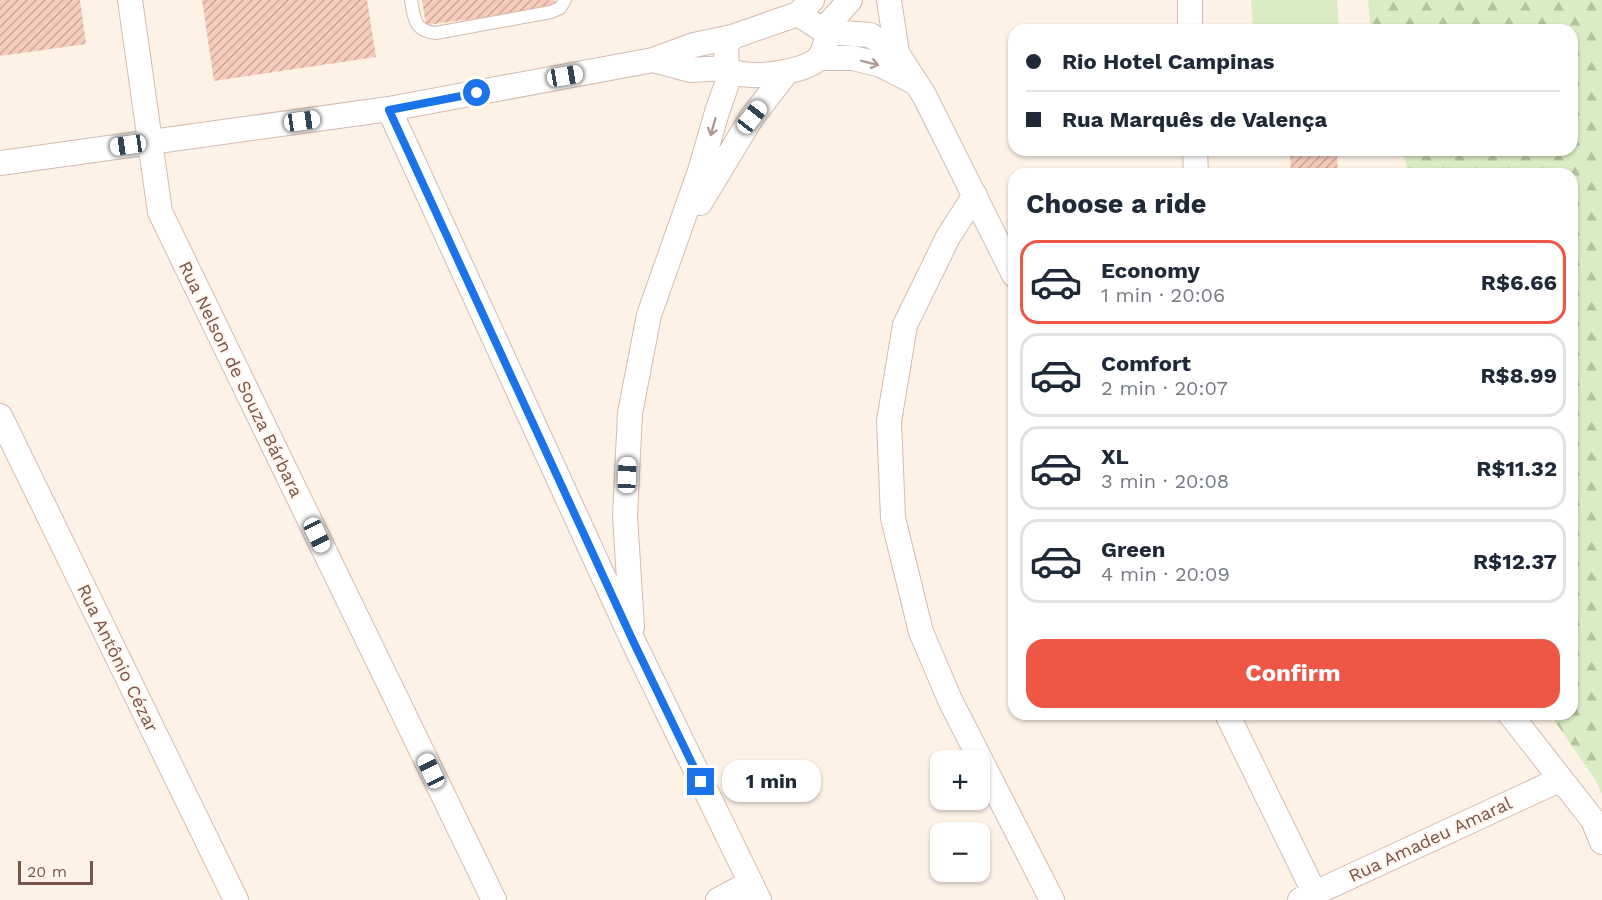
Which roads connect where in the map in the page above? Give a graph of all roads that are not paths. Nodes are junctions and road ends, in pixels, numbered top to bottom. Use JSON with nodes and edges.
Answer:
{"nodes":[{"id":1,"x":130,"y":0,"type":"edge"},
{"id":2,"x":411,"y":0,"type":"edge"},
{"id":3,"x":565,"y":0,"type":"edge"},
{"id":4,"x":850,"y":0,"type":"edge"},
{"id":5,"x":889,"y":0,"type":"edge"},
{"id":6,"x":1190,"y":0,"type":"edge"},
{"id":7,"x":805,"y":7,"type":"edge"},
{"id":8,"x":1190,"y":24,"type":"edge"},
{"id":9,"x":825,"y":31,"type":"junction"},
{"id":10,"x":732,"y":37,"type":"junction"},
{"id":11,"x":897,"y":53,"type":"junction"},
{"id":12,"x":819,"y":58,"type":"junction"},
{"id":13,"x":653,"y":60,"type":"junction"},
{"id":14,"x":729,"y":70,"type":"junction"},
{"id":15,"x":788,"y":72,"type":"junction"},
{"id":16,"x":916,"y":84,"type":"junction"},
{"id":17,"x":389,"y":110,"type":"junction"},
{"id":18,"x":149,"y":142,"type":"junction"},
{"id":19,"x":0,"y":164,"type":"edge"},
{"id":20,"x":975,"y":195,"type":"junction"},
{"id":21,"x":673,"y":249,"type":"junction"},
{"id":22,"x":1008,"y":263,"type":"edge"},
{"id":23,"x":0,"y":416,"type":"edge"},
{"id":24,"x":633,"y":641,"type":"junction"},
{"id":25,"x":1230,"y":720,"type":"edge"},
{"id":26,"x":1515,"y":720,"type":"edge"},
{"id":27,"x":1561,"y":779,"type":"junction"},
{"id":28,"x":1602,"y":842,"type":"edge"},
{"id":29,"x":754,"y":892,"type":"edge"},
{"id":30,"x":1310,"y":898,"type":"edge"},
{"id":31,"x":236,"y":900,"type":"edge"},
{"id":32,"x":494,"y":900,"type":"edge"},
{"id":33,"x":718,"y":900,"type":"edge"},
{"id":34,"x":1052,"y":900,"type":"edge"}],
"edges":[{"from":1,"to":18,"type":"street","name":"Rua Nelson de Souza Bárbara"},
{"from":2,"to":3,"type":"lane"},
{"from":4,"to":9,"type":"street"},
{"from":5,"to":11,"type":"street"},
{"from":6,"to":8,"type":"street"},
{"from":7,"to":9,"type":"street"},
{"from":7,"to":10,"type":"street"},
{"from":9,"to":11,"type":"street"},
{"from":9,"to":12,"type":"street"},
{"from":10,"to":13,"type":"street"},
{"from":10,"to":14,"type":"street"},
{"from":11,"to":16,"type":"street"},
{"from":12,"to":15,"type":"street"},
{"from":12,"to":16,"type":"street","one_way":true},
{"from":13,"to":14,"type":"street"},
{"from":13,"to":17,"type":"street"},
{"from":14,"to":15,"type":"street"},
{"from":14,"to":21,"type":"street","one_way":true},
{"from":15,"to":21,"type":"street"},
{"from":16,"to":20,"type":"street"},
{"from":17,"to":18,"type":"street"},
{"from":17,"to":24,"type":"street"},
{"from":18,"to":19,"type":"street"},
{"from":18,"to":32,"type":"street","name":"Rua Nelson de Souza Bárbara"},
{"from":20,"to":22,"type":"street"},
{"from":20,"to":34,"type":"street"},
{"from":21,"to":24,"type":"street"},
{"from":23,"to":31,"type":"street","name":"Rua Antônio Cézar"},
{"from":24,"to":29,"type":"street"},
{"from":25,"to":30,"type":"street"},
{"from":26,"to":27,"type":"street"},
{"from":27,"to":28,"type":"street"},
{"from":27,"to":30,"type":"street","name":"Rua Amadeu Amaral"},
{"from":29,"to":33,"type":"street"}]}
